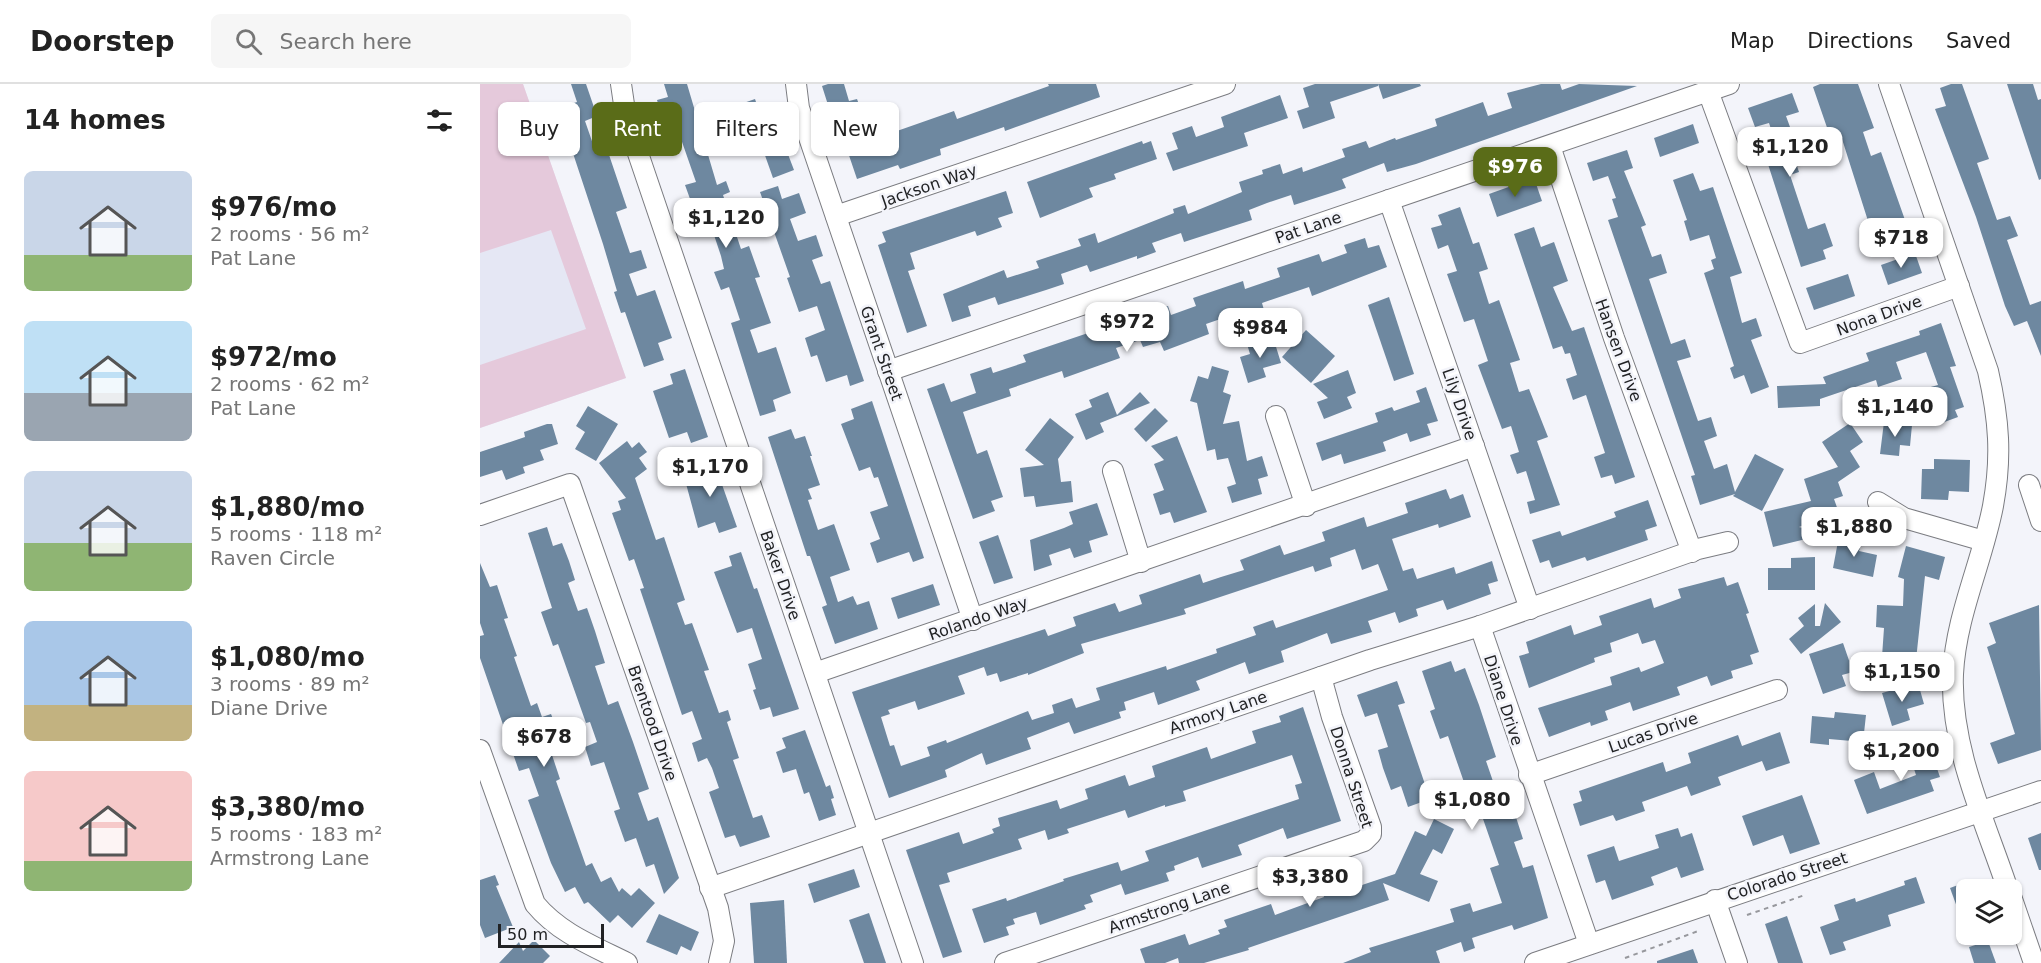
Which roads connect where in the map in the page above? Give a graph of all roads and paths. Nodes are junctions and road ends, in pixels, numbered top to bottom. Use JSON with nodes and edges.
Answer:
{"nodes":[{"id":1,"x":621,"y":84,"type":"edge"},
{"id":2,"x":796,"y":84,"type":"edge"},
{"id":3,"x":1225,"y":84,"type":"edge"},
{"id":4,"x":1729,"y":84,"type":"edge"},
{"id":5,"x":1889,"y":84,"type":"edge"},
{"id":6,"x":1708,"y":91,"type":"junction"},
{"id":7,"x":1550,"y":146,"type":"junction"},
{"id":8,"x":1389,"y":200,"type":"junction"},
{"id":9,"x":836,"y":216,"type":"junction"},
{"id":10,"x":1959,"y":286,"type":"junction"},
{"id":11,"x":888,"y":371,"type":"junction"},
{"id":12,"x":1276,"y":416,"type":"dead end"},
{"id":13,"x":1474,"y":446,"type":"junction"},
{"id":14,"x":1113,"y":471,"type":"dead end"},
{"id":15,"x":2029,"y":485,"type":"dead end"},
{"id":16,"x":1878,"y":502,"type":"dead end"},
{"id":17,"x":1306,"y":506,"type":"junction"},
{"id":18,"x":480,"y":515,"type":"edge"},
{"id":19,"x":2041,"y":520,"type":"edge"},
{"id":20,"x":1984,"y":541,"type":"junction"},
{"id":21,"x":1728,"y":542,"type":"dead end"},
{"id":22,"x":1692,"y":552,"type":"junction"},
{"id":23,"x":1142,"y":562,"type":"junction"},
{"id":24,"x":1530,"y":609,"type":"junction"},
{"id":25,"x":974,"y":620,"type":"junction"},
{"id":26,"x":1480,"y":626,"type":"junction"},
{"id":27,"x":815,"y":673,"type":"junction"},
{"id":28,"x":1321,"y":677,"type":"junction"},
{"id":29,"x":1778,"y":690,"type":"dead end"},
{"id":30,"x":480,"y":750,"type":"edge"},
{"id":31,"x":1529,"y":775,"type":"junction"},
{"id":32,"x":2041,"y":791,"type":"edge"},
{"id":33,"x":1982,"y":811,"type":"junction"},
{"id":34,"x":868,"y":832,"type":"junction"},
{"id":35,"x":1332,"y":851,"type":"joint"},
{"id":36,"x":2004,"y":879,"type":"edge"},
{"id":37,"x":710,"y":888,"type":"junction"},
{"id":38,"x":1805,"y":895,"type":"dead end"},
{"id":39,"x":1715,"y":900,"type":"junction"},
{"id":40,"x":1747,"y":915,"type":"dead end"},
{"id":41,"x":2022,"y":928,"type":"edge"},
{"id":42,"x":1701,"y":930,"type":"dead end"},
{"id":43,"x":1589,"y":944,"type":"junction"},
{"id":44,"x":1625,"y":958,"type":"dead end"},
{"id":45,"x":627,"y":963,"type":"edge"},
{"id":46,"x":719,"y":963,"type":"edge"},
{"id":47,"x":913,"y":963,"type":"edge"},
{"id":48,"x":1005,"y":963,"type":"edge"},
{"id":49,"x":1535,"y":963,"type":"edge"},
{"id":50,"x":1737,"y":963,"type":"edge"},
{"id":51,"x":2034,"y":963,"type":"edge"}],
"edges":[{"from":1,"to":27,"type":"street","name":"Baker Drive"},
{"from":2,"to":9,"type":"street","name":"Grant Street"},
{"from":3,"to":9,"type":"street","name":"Jackson Way"},
{"from":4,"to":6,"type":"street","name":"Pat Lane"},
{"from":5,"to":10,"type":"street"},
{"from":6,"to":7,"type":"street","name":"Pat Lane"},
{"from":6,"to":10,"type":"street","name":"Nona Drive"},
{"from":7,"to":8,"type":"street","name":"Pat Lane"},
{"from":7,"to":22,"type":"street","name":"Hansen Drive"},
{"from":8,"to":11,"type":"street","name":"Pat Lane"},
{"from":8,"to":13,"type":"street","name":"Lily Drive"},
{"from":9,"to":11,"type":"street","name":"Grant Street"},
{"from":10,"to":20,"type":"street"},
{"from":11,"to":25,"type":"street","name":"Grant Street"},
{"from":12,"to":17,"type":"street"},
{"from":13,"to":17,"type":"street","name":"Rolando Way"},
{"from":13,"to":24,"type":"street","name":"Lily Drive"},
{"from":14,"to":23,"type":"street"},
{"from":15,"to":19,"type":"street"},
{"from":16,"to":20,"type":"street"},
{"from":17,"to":23,"type":"street","name":"Rolando Way"},
{"from":18,"to":37,"type":"street","name":"Brentood Drive"},
{"from":20,"to":33,"type":"street"},
{"from":21,"to":22,"type":"street","name":"Armory Lane"},
{"from":22,"to":24,"type":"street","name":"Armory Lane"},
{"from":23,"to":25,"type":"street","name":"Rolando Way"},
{"from":24,"to":26,"type":"street","name":"Armory Lane"},
{"from":25,"to":27,"type":"street","name":"Rolando Way"},
{"from":26,"to":28,"type":"street","name":"Armory Lane"},
{"from":26,"to":31,"type":"street","name":"Diane Drive"},
{"from":27,"to":34,"type":"street","name":"Baker Drive"},
{"from":28,"to":34,"type":"street","name":"Armory Lane"},
{"from":28,"to":35,"type":"street","name":"Donna Street"},
{"from":29,"to":31,"type":"street","name":"Lucas Drive"},
{"from":30,"to":45,"type":"street"},
{"from":31,"to":43,"type":"street","name":"Diane Drive"},
{"from":32,"to":33,"type":"street","name":"Colorado Street"},
{"from":33,"to":36,"type":"street"},
{"from":33,"to":39,"type":"street","name":"Colorado Street"},
{"from":34,"to":37,"type":"street","name":"Armory Lane"},
{"from":34,"to":47,"type":"street","name":"Baker Drive"},
{"from":35,"to":48,"type":"street","name":"Armstrong Lane"},
{"from":37,"to":46,"type":"street","name":"Brentood Drive"},
{"from":38,"to":40,"type":"path"},
{"from":39,"to":43,"type":"street","name":"Colorado Street"},
{"from":39,"to":50,"type":"street"},
{"from":41,"to":51,"type":"street"},
{"from":42,"to":44,"type":"path"},
{"from":43,"to":49,"type":"street","name":"Colorado Street"}]}
